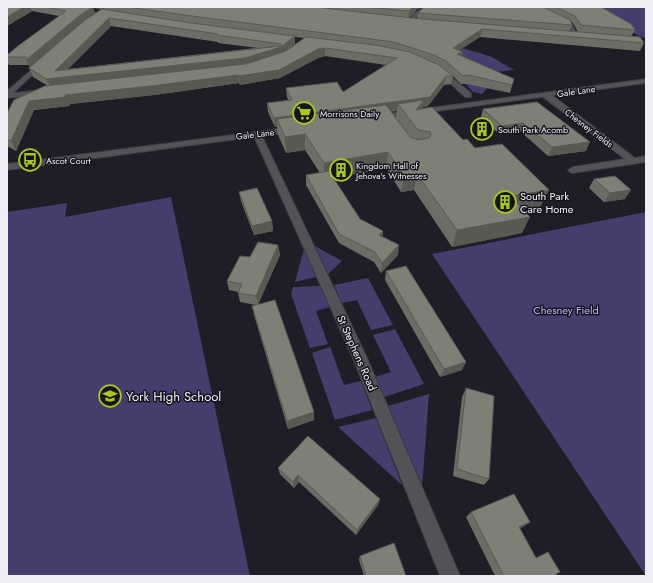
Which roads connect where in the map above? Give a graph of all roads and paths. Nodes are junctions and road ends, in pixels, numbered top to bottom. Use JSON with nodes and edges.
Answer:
{"nodes":[{"id":1,"x":427,"y":7,"type":"edge"},
{"id":2,"x":531,"y":7,"type":"edge"},
{"id":3,"x":404,"y":21,"type":"edge"},
{"id":4,"x":411,"y":22,"type":"junction"},
{"id":5,"x":418,"y":23,"type":"edge"},
{"id":6,"x":568,"y":36,"type":"edge"},
{"id":7,"x":575,"y":37,"type":"junction"},
{"id":8,"x":583,"y":37,"type":"edge"},
{"id":9,"x":51,"y":55,"type":"edge"},
{"id":10,"x":435,"y":68,"type":"edge"},
{"id":11,"x":646,"y":81,"type":"edge"},
{"id":12,"x":53,"y":91,"type":"edge"},
{"id":13,"x":7,"y":95,"type":"edge"},
{"id":14,"x":468,"y":95,"type":"dead end"},
{"id":15,"x":546,"y":95,"type":"junction"},
{"id":16,"x":387,"y":115,"type":"junction"},
{"id":17,"x":373,"y":117,"type":"edge"},
{"id":18,"x":395,"y":126,"type":"edge"},
{"id":19,"x":306,"y":127,"type":"edge"},
{"id":20,"x":257,"y":134,"type":"junction"},
{"id":21,"x":646,"y":159,"type":"edge"},
{"id":22,"x":633,"y":161,"type":"junction"},
{"id":23,"x":7,"y":167,"type":"edge"},
{"id":24,"x":573,"y":170,"type":"dead end"},
{"id":25,"x":450,"y":576,"type":"edge"}],
"edges":[{"from":1,"to":4,"type":"street"},
{"from":2,"to":7,"type":"street"},
{"from":3,"to":4,"type":"street"},
{"from":4,"to":5,"type":"street"},
{"from":6,"to":7,"type":"street"},
{"from":7,"to":8,"type":"street"},
{"from":9,"to":13,"type":"street"},
{"from":10,"to":14,"type":"street"},
{"from":11,"to":15,"type":"street","name":"Gale Lane"},
{"from":12,"to":13,"type":"street"},
{"from":15,"to":16,"type":"street","name":"Gale Lane"},
{"from":15,"to":22,"type":"street","name":"Chesney Fields"},
{"from":16,"to":17,"type":"street","name":"Gale Lane"},
{"from":16,"to":18,"type":"street"},
{"from":19,"to":20,"type":"street","name":"Gale Lane"},
{"from":20,"to":23,"type":"street","name":"Gale Lane"},
{"from":20,"to":25,"type":"street","name":"St Stephens Road"},
{"from":21,"to":22,"type":"street","name":"Chesney Fields"},
{"from":22,"to":24,"type":"street","name":"Chesney Fields"}]}
